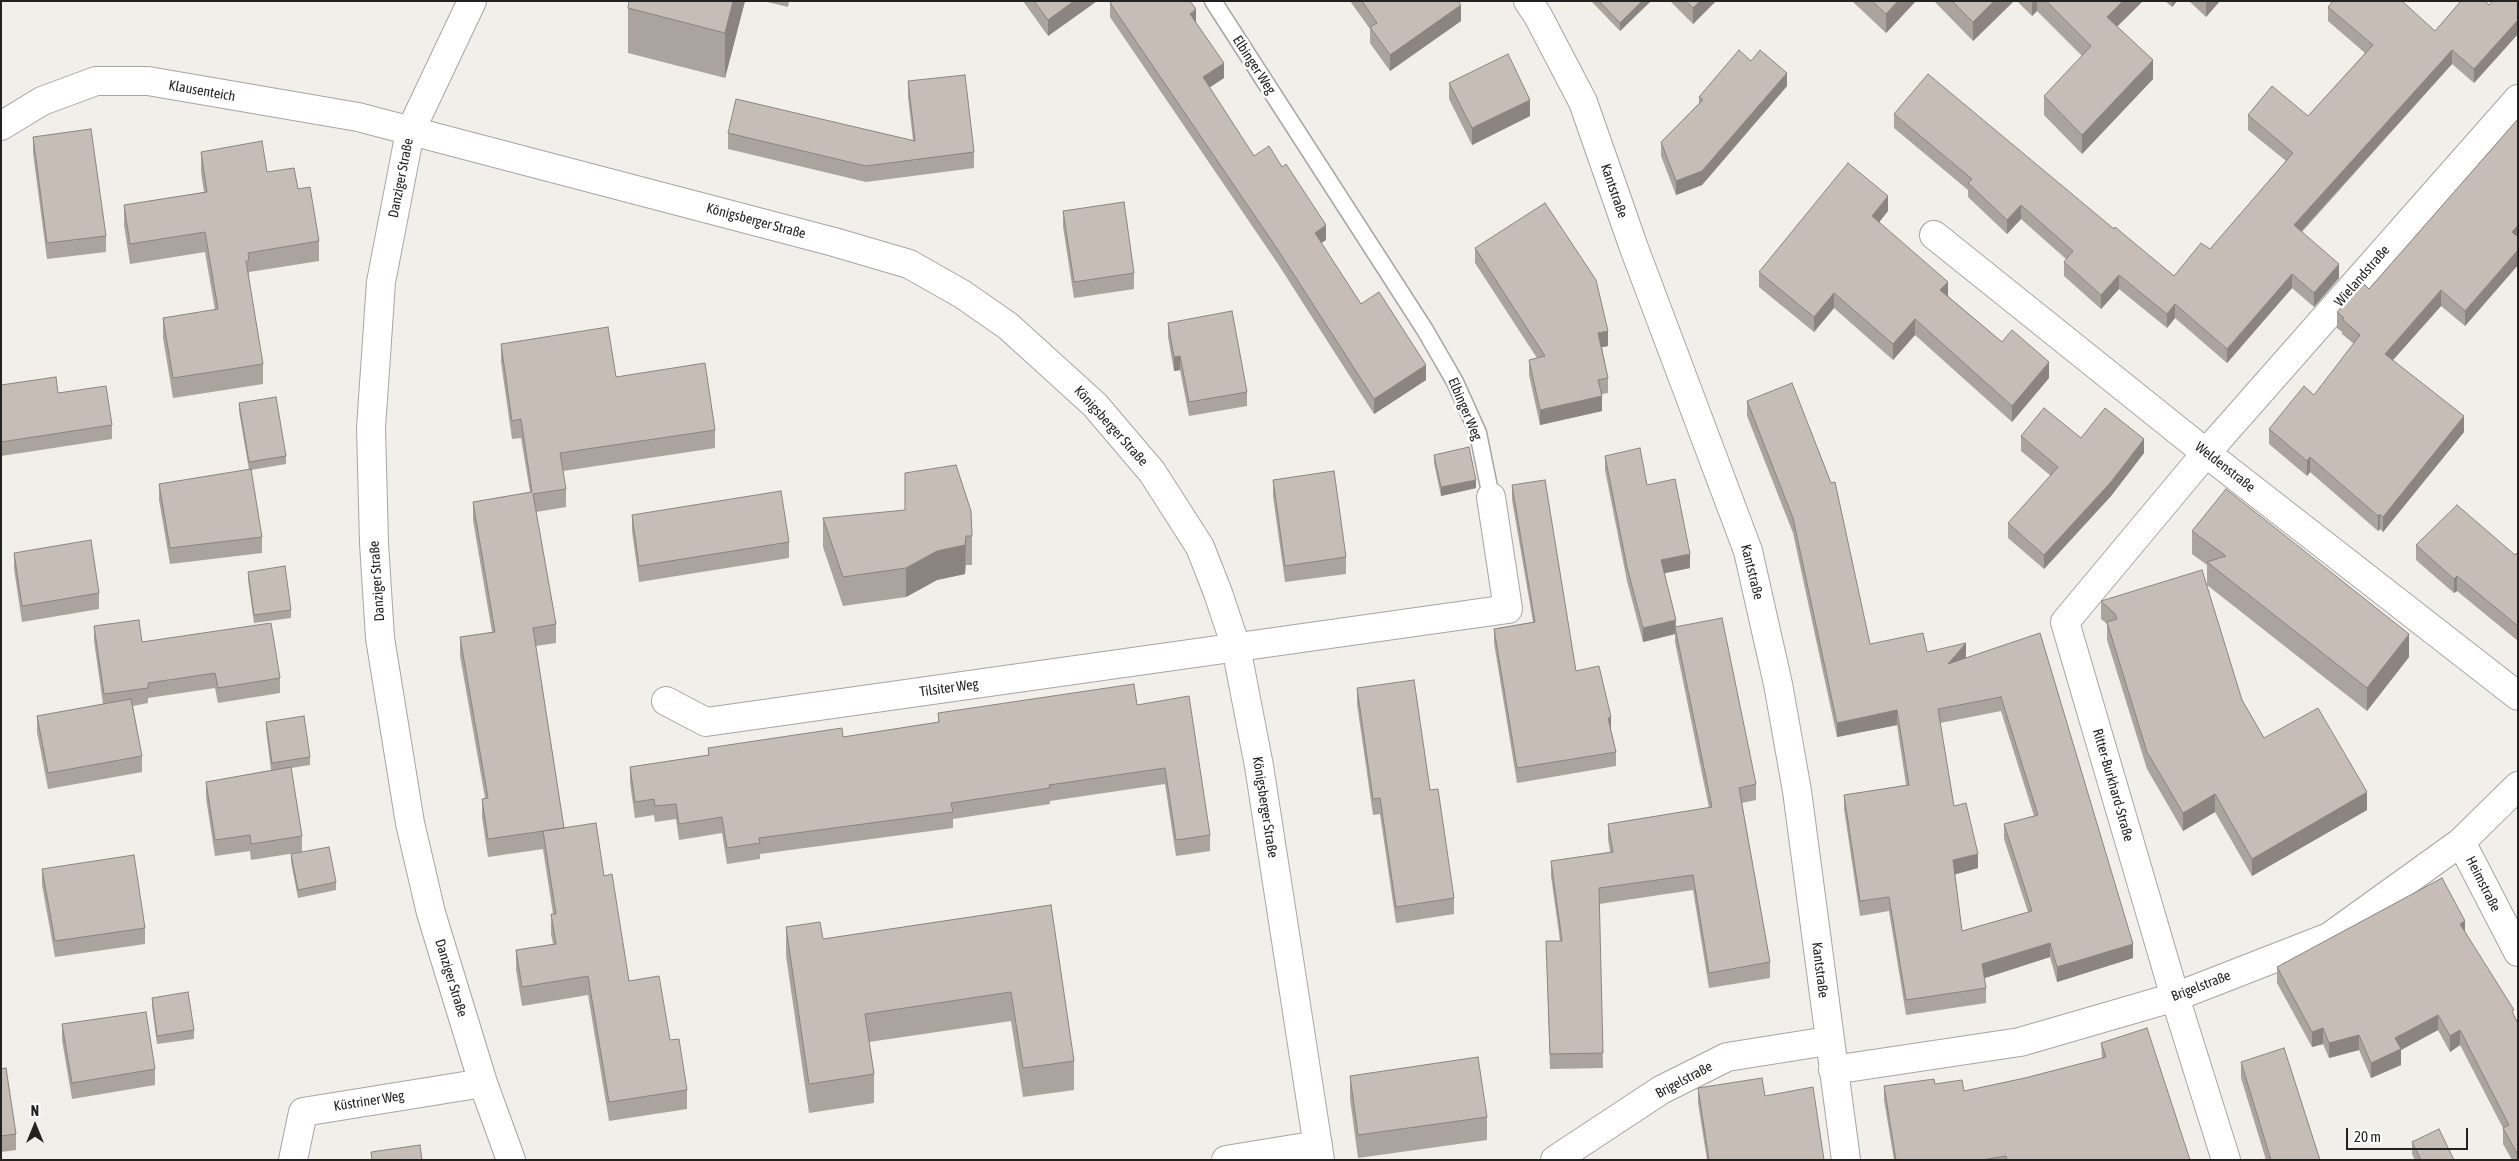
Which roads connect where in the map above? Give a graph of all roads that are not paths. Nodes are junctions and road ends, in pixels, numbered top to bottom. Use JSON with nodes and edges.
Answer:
{"nodes":[{"id":1,"x":472,"y":1,"type":"edge"},
{"id":2,"x":1213,"y":1,"type":"edge"},
{"id":3,"x":1533,"y":9,"type":"edge"},
{"id":4,"x":2518,"y":99,"type":"edge"},
{"id":5,"x":1,"y":126,"type":"edge"},
{"id":6,"x":410,"y":132,"type":"junction"},
{"id":7,"x":1934,"y":235,"type":"dead end"},
{"id":8,"x":2206,"y":453,"type":"junction"},
{"id":9,"x":1491,"y":497,"type":"joint"},
{"id":10,"x":1236,"y":647,"type":"junction"},
{"id":11,"x":2518,"y":696,"type":"edge"},
{"id":12,"x":666,"y":701,"type":"dead end"},
{"id":13,"x":2518,"y":786,"type":"edge"},
{"id":14,"x":2461,"y":842,"type":"junction"},
{"id":15,"x":2518,"y":952,"type":"edge"},
{"id":16,"x":2175,"y":997,"type":"junction"},
{"id":17,"x":1828,"y":1041,"type":"junction"},
{"id":18,"x":1833,"y":1070,"type":"junction"},
{"id":19,"x":483,"y":1083,"type":"junction"},
{"id":20,"x":1319,"y":1152,"type":"edge"},
{"id":21,"x":293,"y":1160,"type":"edge"},
{"id":22,"x":511,"y":1160,"type":"edge"},
{"id":23,"x":1226,"y":1160,"type":"edge"},
{"id":24,"x":1555,"y":1160,"type":"edge"},
{"id":25,"x":1846,"y":1160,"type":"edge"},
{"id":26,"x":2226,"y":1160,"type":"edge"}],
"edges":[{"from":1,"to":6,"type":"street","name":"Danziger Straße"},
{"from":2,"to":9,"type":"lane","name":"Elbinger Weg"},
{"from":3,"to":17,"type":"street","name":"Kantstraße"},
{"from":4,"to":8,"type":"street","name":"Wielandstraße"},
{"from":5,"to":6,"type":"street","name":"Klausenteich"},
{"from":6,"to":10,"type":"street","name":"Königsberger Straße"},
{"from":6,"to":19,"type":"street","name":"Danziger Straße"},
{"from":7,"to":8,"type":"street","name":"Weldenstraße"},
{"from":8,"to":11,"type":"street","name":"Weldenstraße"},
{"from":8,"to":16,"type":"street","name":"Ritter-Burkhard-Straße"},
{"from":9,"to":10,"type":"street","name":"Elbinger Weg"},
{"from":10,"to":12,"type":"street","name":"Tilsiter Weg"},
{"from":10,"to":20,"type":"street","name":"Königsberger Straße"},
{"from":13,"to":14,"type":"street","name":"Brigelstraße"},
{"from":14,"to":15,"type":"street","name":"Heimstraße"},
{"from":14,"to":16,"type":"street","name":"Brigelstraße"},
{"from":16,"to":18,"type":"street","name":"Brigelstraße"},
{"from":16,"to":26,"type":"street","name":"Ritter-Burkhard-Straße"},
{"from":17,"to":18,"type":"street","name":"Kantstraße"},
{"from":17,"to":24,"type":"street","name":"Brigelstraße"},
{"from":18,"to":25,"type":"street","name":"Kantstraße"},
{"from":19,"to":21,"type":"street","name":"Küstriner Weg"},
{"from":19,"to":22,"type":"street","name":"Danziger Straße"},
{"from":20,"to":23,"type":"street"}]}
